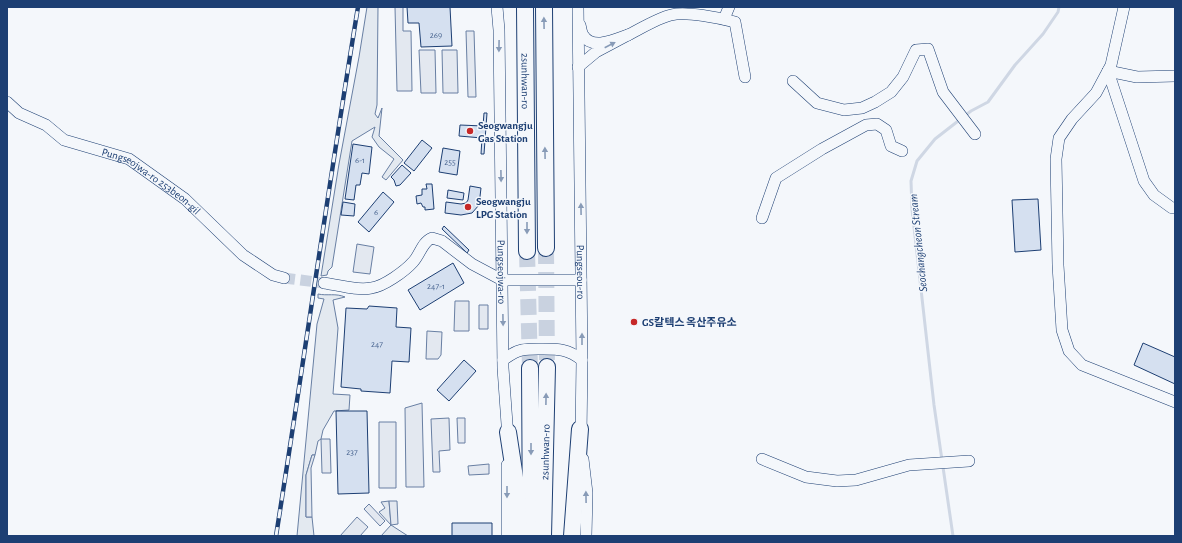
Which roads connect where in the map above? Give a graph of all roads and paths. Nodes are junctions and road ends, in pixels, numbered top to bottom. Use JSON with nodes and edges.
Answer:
{"nodes":[{"id":1,"x":497,"y":7,"type":"edge"},
{"id":2,"x":525,"y":7,"type":"edge"},
{"id":3,"x":544,"y":7,"type":"edge"},
{"id":4,"x":578,"y":7,"type":"edge"},
{"id":5,"x":729,"y":7,"type":"edge"},
{"id":6,"x":1124,"y":7,"type":"edge"},
{"id":7,"x":724,"y":19,"type":"junction"},
{"id":8,"x":578,"y":20,"type":"junction"},
{"id":9,"x":628,"y":35,"type":"junction"},
{"id":10,"x":578,"y":67,"type":"junction"},
{"id":11,"x":1108,"y":71,"type":"junction"},
{"id":12,"x":745,"y":76,"type":"dead end"},
{"id":13,"x":1175,"y":76,"type":"edge"},
{"id":14,"x":794,"y":81,"type":"dead end"},
{"id":15,"x":7,"y":102,"type":"edge"},
{"id":16,"x":973,"y":131,"type":"dead end"},
{"id":17,"x":902,"y":152,"type":"dead end"},
{"id":18,"x":1175,"y":208,"type":"edge"},
{"id":19,"x":762,"y":218,"type":"dead end"},
{"id":20,"x":546,"y":248,"type":"tunnel mouth"},
{"id":21,"x":527,"y":251,"type":"tunnel mouth"},
{"id":22,"x":284,"y":278,"type":"tunnel mouth"},
{"id":23,"x":502,"y":280,"type":"junction"},
{"id":24,"x":581,"y":280,"type":"junction"},
{"id":25,"x":324,"y":283,"type":"tunnel mouth"},
{"id":26,"x":503,"y":360,"type":"junction"},
{"id":27,"x":582,"y":360,"type":"junction"},
{"id":28,"x":547,"y":367,"type":"tunnel mouth"},
{"id":29,"x":530,"y":368,"type":"tunnel mouth"},
{"id":30,"x":1175,"y":402,"type":"edge"},
{"id":31,"x":580,"y":429,"type":"junction"},
{"id":32,"x":508,"y":432,"type":"junction"},
{"id":33,"x":762,"y":459,"type":"dead end"},
{"id":34,"x":967,"y":461,"type":"dead end"},
{"id":35,"x":506,"y":536,"type":"edge"},
{"id":36,"x":519,"y":536,"type":"edge"},
{"id":37,"x":531,"y":536,"type":"edge"},
{"id":38,"x":543,"y":536,"type":"edge"},
{"id":39,"x":572,"y":536,"type":"edge"},
{"id":40,"x":586,"y":536,"type":"edge"}],
"edges":[{"from":1,"to":23,"type":"street","name":"Pungseojwa-ro","one_way":true},
{"from":2,"to":21,"type":"highway","name":"2sunhwan-ro","one_way":true},
{"from":20,"to":3,"type":"highway","name":"2sunhwan-ro","one_way":true},
{"from":4,"to":8,"type":"street","name":"Pungseou-ro"},
{"from":5,"to":7,"type":"street"},
{"from":6,"to":11,"type":"street"},
{"from":7,"to":9,"type":"street"},
{"from":7,"to":12,"type":"street"},
{"from":8,"to":9,"type":"street"},
{"from":8,"to":10,"type":"street","name":"Pungseou-ro"},
{"from":10,"to":9,"type":"street","one_way":true},
{"from":24,"to":10,"type":"street","name":"Pungseou-ro","one_way":true},
{"from":11,"to":13,"type":"street"},
{"from":11,"to":18,"type":"street"},
{"from":11,"to":30,"type":"street"},
{"from":14,"to":16,"type":"street"},
{"from":15,"to":22,"type":"street","name":"Pungseojwa-ro 253beon-gil"},
{"from":17,"to":19,"type":"street"},
{"from":23,"to":24,"type":"street"},
{"from":23,"to":25,"type":"street"},
{"from":23,"to":26,"type":"street","name":"Pungseojwa-ro","one_way":true},
{"from":27,"to":24,"type":"street","name":"Pungseou-ro","one_way":true},
{"from":26,"to":27,"type":"street"},
{"from":26,"to":32,"type":"street","name":"Pungseojwa-ro"},
{"from":27,"to":31,"type":"street","name":"Pungseou-ro"},
{"from":38,"to":28,"type":"highway","name":"2sunhwan-ro","one_way":true},
{"from":29,"to":37,"type":"highway","name":"2sunhwan-ro","one_way":true},
{"from":31,"to":39,"type":"highway"},
{"from":40,"to":31,"type":"street","name":"Pungseou-ro","one_way":true},
{"from":32,"to":35,"type":"street","name":"Pungseojwa-ro","one_way":true},
{"from":32,"to":36,"type":"highway"},
{"from":33,"to":34,"type":"street"}]}
